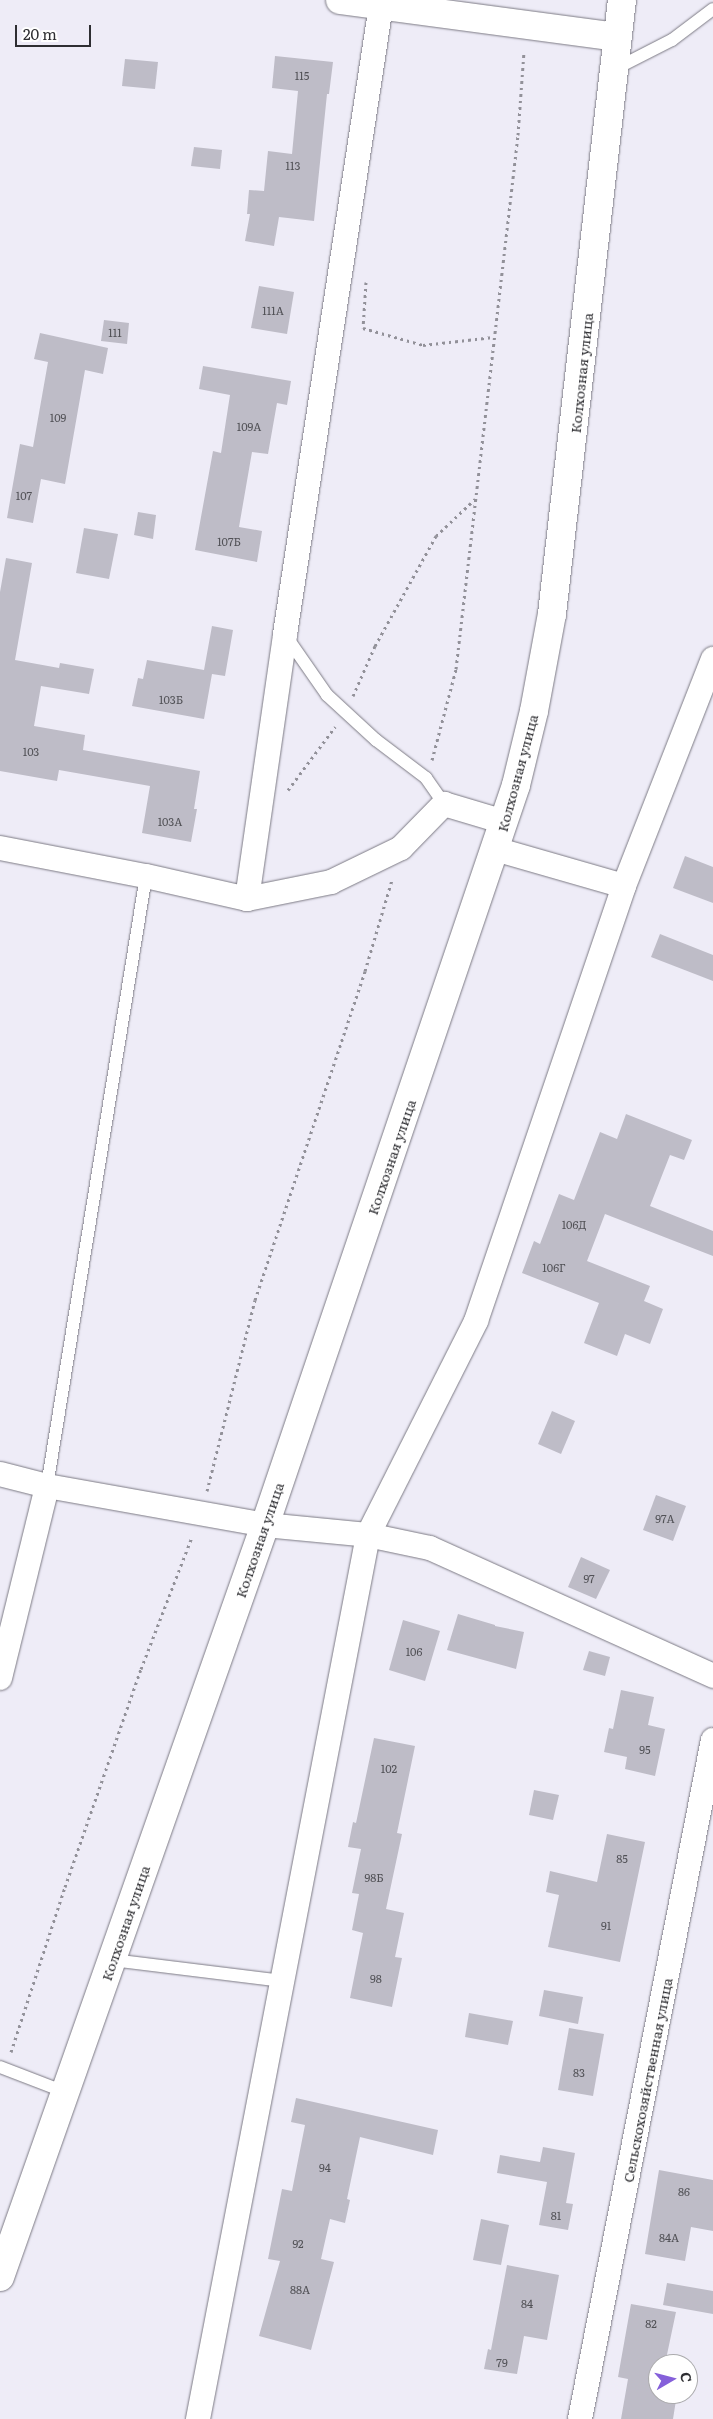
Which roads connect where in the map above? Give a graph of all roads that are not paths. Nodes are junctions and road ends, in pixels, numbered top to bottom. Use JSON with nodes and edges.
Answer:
{"nodes":[{"id":1,"x":340,"y":0,"type":"edge"},
{"id":2,"x":622,"y":0,"type":"edge"},
{"id":3,"x":381,"y":5,"type":"junction"},
{"id":4,"x":713,"y":9,"type":"edge"},
{"id":5,"x":618,"y":36,"type":"junction"},
{"id":6,"x":615,"y":69,"type":"junction"},
{"id":7,"x":285,"y":634,"type":"junction"},
{"id":8,"x":713,"y":658,"type":"edge"},
{"id":9,"x":444,"y":804,"type":"junction"},
{"id":10,"x":504,"y":822,"type":"junction"},
{"id":11,"x":0,"y":848,"type":"edge"},
{"id":12,"x":496,"y":849,"type":"junction"},
{"id":13,"x":146,"y":876,"type":"junction"},
{"id":14,"x":624,"y":886,"type":"junction"},
{"id":15,"x":247,"y":899,"type":"junction"},
{"id":16,"x":0,"y":1474,"type":"edge"},
{"id":17,"x":47,"y":1486,"type":"junction"},
{"id":18,"x":265,"y":1525,"type":"junction"},
{"id":19,"x":368,"y":1535,"type":"junction"},
{"id":20,"x":713,"y":1676,"type":"edge"},
{"id":21,"x":0,"y":1678,"type":"edge"},
{"id":22,"x":713,"y":1740,"type":"edge"},
{"id":23,"x":112,"y":1960,"type":"junction"},
{"id":24,"x":284,"y":1981,"type":"junction"},
{"id":25,"x":3,"y":2068,"type":"edge"},
{"id":26,"x":65,"y":2092,"type":"junction"},
{"id":27,"x":0,"y":2277,"type":"edge"},
{"id":28,"x":198,"y":2419,"type":"edge"},
{"id":29,"x":580,"y":2419,"type":"edge"}],
"edges":[{"from":1,"to":3,"type":"main road"},
{"from":2,"to":5,"type":"main road","name":"Колхозная улица"},
{"from":3,"to":5,"type":"main road"},
{"from":3,"to":7,"type":"street"},
{"from":4,"to":6,"type":"lane"},
{"from":5,"to":6,"type":"main road","name":"Колхозная улица"},
{"from":6,"to":10,"type":"main road","name":"Колхозная улица"},
{"from":7,"to":9,"type":"lane"},
{"from":7,"to":15,"type":"street"},
{"from":8,"to":14,"type":"street"},
{"from":9,"to":10,"type":"street"},
{"from":9,"to":15,"type":"street"},
{"from":10,"to":12,"type":"main road","name":"Колхозная улица"},
{"from":11,"to":13,"type":"street"},
{"from":12,"to":14,"type":"street"},
{"from":12,"to":18,"type":"main road","name":"Колхозная улица"},
{"from":13,"to":15,"type":"street"},
{"from":13,"to":17,"type":"lane"},
{"from":14,"to":19,"type":"street"},
{"from":16,"to":17,"type":"street"},
{"from":17,"to":18,"type":"street"},
{"from":17,"to":21,"type":"street"},
{"from":18,"to":19,"type":"street"},
{"from":18,"to":23,"type":"main road","name":"Колхозная улица"},
{"from":19,"to":20,"type":"street"},
{"from":19,"to":24,"type":"street"},
{"from":22,"to":29,"type":"street","name":"Сельскохозяйственная улица"},
{"from":23,"to":24,"type":"lane"},
{"from":23,"to":26,"type":"main road","name":"Колхозная улица"},
{"from":24,"to":28,"type":"street"},
{"from":25,"to":26,"type":"lane"},
{"from":26,"to":27,"type":"main road","name":"Колхозная улица"}]}
